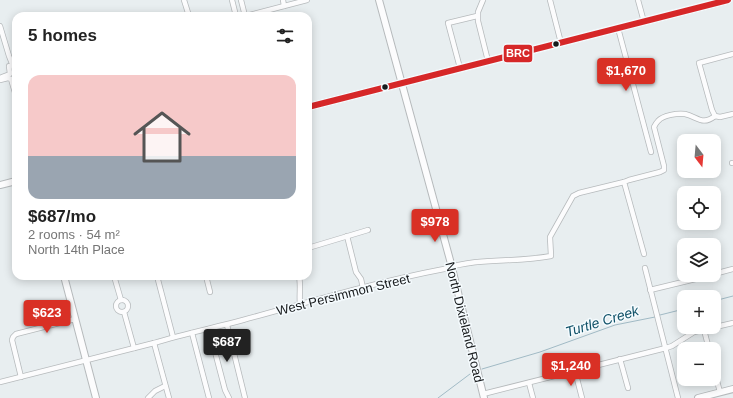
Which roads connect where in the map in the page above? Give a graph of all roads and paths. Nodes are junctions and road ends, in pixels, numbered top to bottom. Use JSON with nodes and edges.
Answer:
{"nodes":[{"id":1,"x":184,"y":0,"type":"edge"},
{"id":2,"x":232,"y":0,"type":"edge"},
{"id":3,"x":241,"y":0,"type":"edge"},
{"id":4,"x":283,"y":0,"type":"edge"},
{"id":5,"x":307,"y":0,"type":"edge"},
{"id":6,"x":379,"y":0,"type":"edge"},
{"id":7,"x":483,"y":0,"type":"edge"},
{"id":8,"x":550,"y":0,"type":"edge"},
{"id":9,"x":638,"y":0,"type":"edge"},
{"id":10,"x":728,"y":0,"type":"edge"},
{"id":11,"x":284,"y":6,"type":"junction"},
{"id":12,"x":188,"y":12,"type":"edge"},
{"id":13,"x":235,"y":12,"type":"edge"},
{"id":14,"x":244,"y":12,"type":"edge"},
{"id":15,"x":261,"y":12,"type":"edge"},
{"id":16,"x":477,"y":16,"type":"junction"},
{"id":17,"x":644,"y":22,"type":"junction"},
{"id":18,"x":0,"y":26,"type":"edge"},
{"id":19,"x":618,"y":28,"type":"junction"},
{"id":20,"x":1,"y":33,"type":"edge"},
{"id":21,"x":561,"y":43,"type":"junction"},
{"id":22,"x":733,"y":54,"type":"edge"},
{"id":23,"x":488,"y":61,"type":"junction"},
{"id":24,"x":12,"y":68,"type":"edge"},
{"id":25,"x":460,"y":68,"type":"junction"},
{"id":26,"x":12,"y":77,"type":"edge"},
{"id":27,"x":0,"y":79,"type":"edge"},
{"id":28,"x":402,"y":83,"type":"junction"},
{"id":29,"x":312,"y":106,"type":"edge"},
{"id":30,"x":733,"y":114,"type":"edge"},
{"id":31,"x":715,"y":116,"type":"junction"},
{"id":32,"x":651,"y":152,"type":"dead end"},
{"id":33,"x":12,"y":182,"type":"edge"},
{"id":34,"x":624,"y":182,"type":"junction"},
{"id":35,"x":0,"y":185,"type":"edge"},
{"id":36,"x":368,"y":230,"type":"dead end"},
{"id":37,"x":347,"y":236,"type":"junction"},
{"id":38,"x":312,"y":247,"type":"edge"},
{"id":39,"x":644,"y":254,"type":"dead end"},
{"id":40,"x":451,"y":267,"type":"junction"},
{"id":41,"x":645,"y":268,"type":"dead end"},
{"id":42,"x":733,"y":269,"type":"edge"},
{"id":43,"x":721,"y":273,"type":"edge"},
{"id":44,"x":65,"y":280,"type":"edge"},
{"id":45,"x":115,"y":280,"type":"edge"},
{"id":46,"x":158,"y":280,"type":"edge"},
{"id":47,"x":207,"y":280,"type":"edge"},
{"id":48,"x":300,"y":280,"type":"edge"},
{"id":49,"x":684,"y":282,"type":"edge"},
{"id":50,"x":363,"y":288,"type":"junction"},
{"id":51,"x":650,"y":290,"type":"junction"},
{"id":52,"x":210,"y":292,"type":"dead end"},
{"id":53,"x":120,"y":300,"type":"junction"},
{"id":54,"x":300,"y":304,"type":"junction"},
{"id":55,"x":124,"y":312,"type":"junction"},
{"id":56,"x":75,"y":319,"type":"junction"},
{"id":57,"x":733,"y":323,"type":"edge"},
{"id":58,"x":227,"y":324,"type":"junction"},
{"id":59,"x":721,"y":326,"type":"edge"},
{"id":60,"x":209,"y":328,"type":"junction"},
{"id":61,"x":192,"y":333,"type":"junction"},
{"id":62,"x":691,"y":334,"type":"edge"},
{"id":63,"x":173,"y":337,"type":"junction"},
{"id":64,"x":154,"y":343,"type":"junction"},
{"id":65,"x":134,"y":348,"type":"junction"},
{"id":66,"x":666,"y":348,"type":"junction"},
{"id":67,"x":620,"y":359,"type":"junction"},
{"id":68,"x":86,"y":360,"type":"junction"},
{"id":69,"x":575,"y":371,"type":"junction"},
{"id":70,"x":21,"y":377,"type":"junction"},
{"id":71,"x":0,"y":382,"type":"edge"},
{"id":72,"x":530,"y":383,"type":"junction"},
{"id":73,"x":165,"y":386,"type":"junction"},
{"id":74,"x":718,"y":386,"type":"edge"},
{"id":75,"x":628,"y":388,"type":"dead end"},
{"id":76,"x":733,"y":389,"type":"edge"},
{"id":77,"x":720,"y":392,"type":"junction"},
{"id":78,"x":484,"y":396,"type":"edge"},
{"id":79,"x":96,"y":398,"type":"edge"},
{"id":80,"x":148,"y":398,"type":"edge"},
{"id":81,"x":168,"y":398,"type":"edge"},
{"id":82,"x":209,"y":398,"type":"edge"},
{"id":83,"x":229,"y":398,"type":"edge"},
{"id":84,"x":245,"y":398,"type":"edge"},
{"id":85,"x":534,"y":398,"type":"edge"},
{"id":86,"x":582,"y":398,"type":"edge"},
{"id":87,"x":678,"y":398,"type":"edge"},
{"id":88,"x":698,"y":398,"type":"edge"}],
"edges":[{"from":1,"to":12,"type":"street"},
{"from":2,"to":13,"type":"street"},
{"from":3,"to":14,"type":"street"},
{"from":4,"to":11,"type":"street"},
{"from":5,"to":11,"type":"street"},
{"from":6,"to":28,"type":"main road","name":"North Dixieland Road"},
{"from":7,"to":16,"type":"street"},
{"from":8,"to":21,"type":"street"},
{"from":9,"to":17,"type":"street"},
{"from":10,"to":17,"type":"main road"},
{"from":11,"to":15,"type":"street"},
{"from":16,"to":23,"type":"street"},
{"from":16,"to":25,"type":"street"},
{"from":17,"to":19,"type":"main road"},
{"from":18,"to":20,"type":"street"},
{"from":19,"to":21,"type":"main road"},
{"from":19,"to":32,"type":"street"},
{"from":20,"to":24,"type":"street"},
{"from":21,"to":23,"type":"main road"},
{"from":22,"to":31,"type":"street"},
{"from":23,"to":25,"type":"main road"},
{"from":25,"to":28,"type":"main road"},
{"from":26,"to":27,"type":"street"},
{"from":28,"to":29,"type":"main road"},
{"from":28,"to":40,"type":"main road","name":"North Dixieland Road"},
{"from":30,"to":31,"type":"street"},
{"from":31,"to":34,"type":"street"},
{"from":33,"to":35,"type":"main road"},
{"from":34,"to":39,"type":"street"},
{"from":34,"to":40,"type":"street","name":"West Persimmon Street"},
{"from":36,"to":37,"type":"street"},
{"from":37,"to":38,"type":"street"},
{"from":37,"to":50,"type":"street"},
{"from":40,"to":50,"type":"street","name":"West Persimmon Street"},
{"from":40,"to":78,"type":"main road","name":"North Dixieland Road"},
{"from":41,"to":51,"type":"street"},
{"from":42,"to":43,"type":"street"},
{"from":44,"to":56,"type":"main road"},
{"from":45,"to":53,"type":"street"},
{"from":46,"to":63,"type":"street"},
{"from":47,"to":52,"type":"street"},
{"from":48,"to":54,"type":"street"},
{"from":49,"to":51,"type":"street"},
{"from":50,"to":54,"type":"street","name":"West Persimmon Street"},
{"from":51,"to":66,"type":"street"},
{"from":53,"to":55,"type":"street"},
{"from":53,"to":55,"type":"street"},
{"from":54,"to":58,"type":"street","name":"West Persimmon Street"},
{"from":55,"to":65,"type":"street"},
{"from":56,"to":68,"type":"main road"},
{"from":56,"to":70,"type":"street"},
{"from":57,"to":59,"type":"street"},
{"from":58,"to":60,"type":"street","name":"West Persimmon Street"},
{"from":58,"to":84,"type":"street"},
{"from":60,"to":61,"type":"street","name":"West Persimmon Street"},
{"from":60,"to":83,"type":"street"},
{"from":61,"to":63,"type":"street","name":"West Persimmon Street"},
{"from":61,"to":82,"type":"street"},
{"from":62,"to":66,"type":"street"},
{"from":63,"to":64,"type":"street","name":"West Persimmon Street"},
{"from":64,"to":65,"type":"street","name":"West Persimmon Street"},
{"from":64,"to":73,"type":"street"},
{"from":65,"to":68,"type":"street","name":"West Persimmon Street"},
{"from":66,"to":67,"type":"street"},
{"from":66,"to":87,"type":"street"},
{"from":67,"to":69,"type":"street"},
{"from":67,"to":75,"type":"street"},
{"from":68,"to":70,"type":"street","name":"West Persimmon Street"},
{"from":68,"to":79,"type":"main road"},
{"from":69,"to":72,"type":"street"},
{"from":69,"to":86,"type":"street"},
{"from":70,"to":71,"type":"street","name":"West Persimmon Street"},
{"from":72,"to":78,"type":"street"},
{"from":72,"to":85,"type":"street"},
{"from":73,"to":80,"type":"street"},
{"from":73,"to":81,"type":"street"},
{"from":74,"to":77,"type":"street"},
{"from":76,"to":77,"type":"main road"},
{"from":77,"to":88,"type":"main road"}]}
